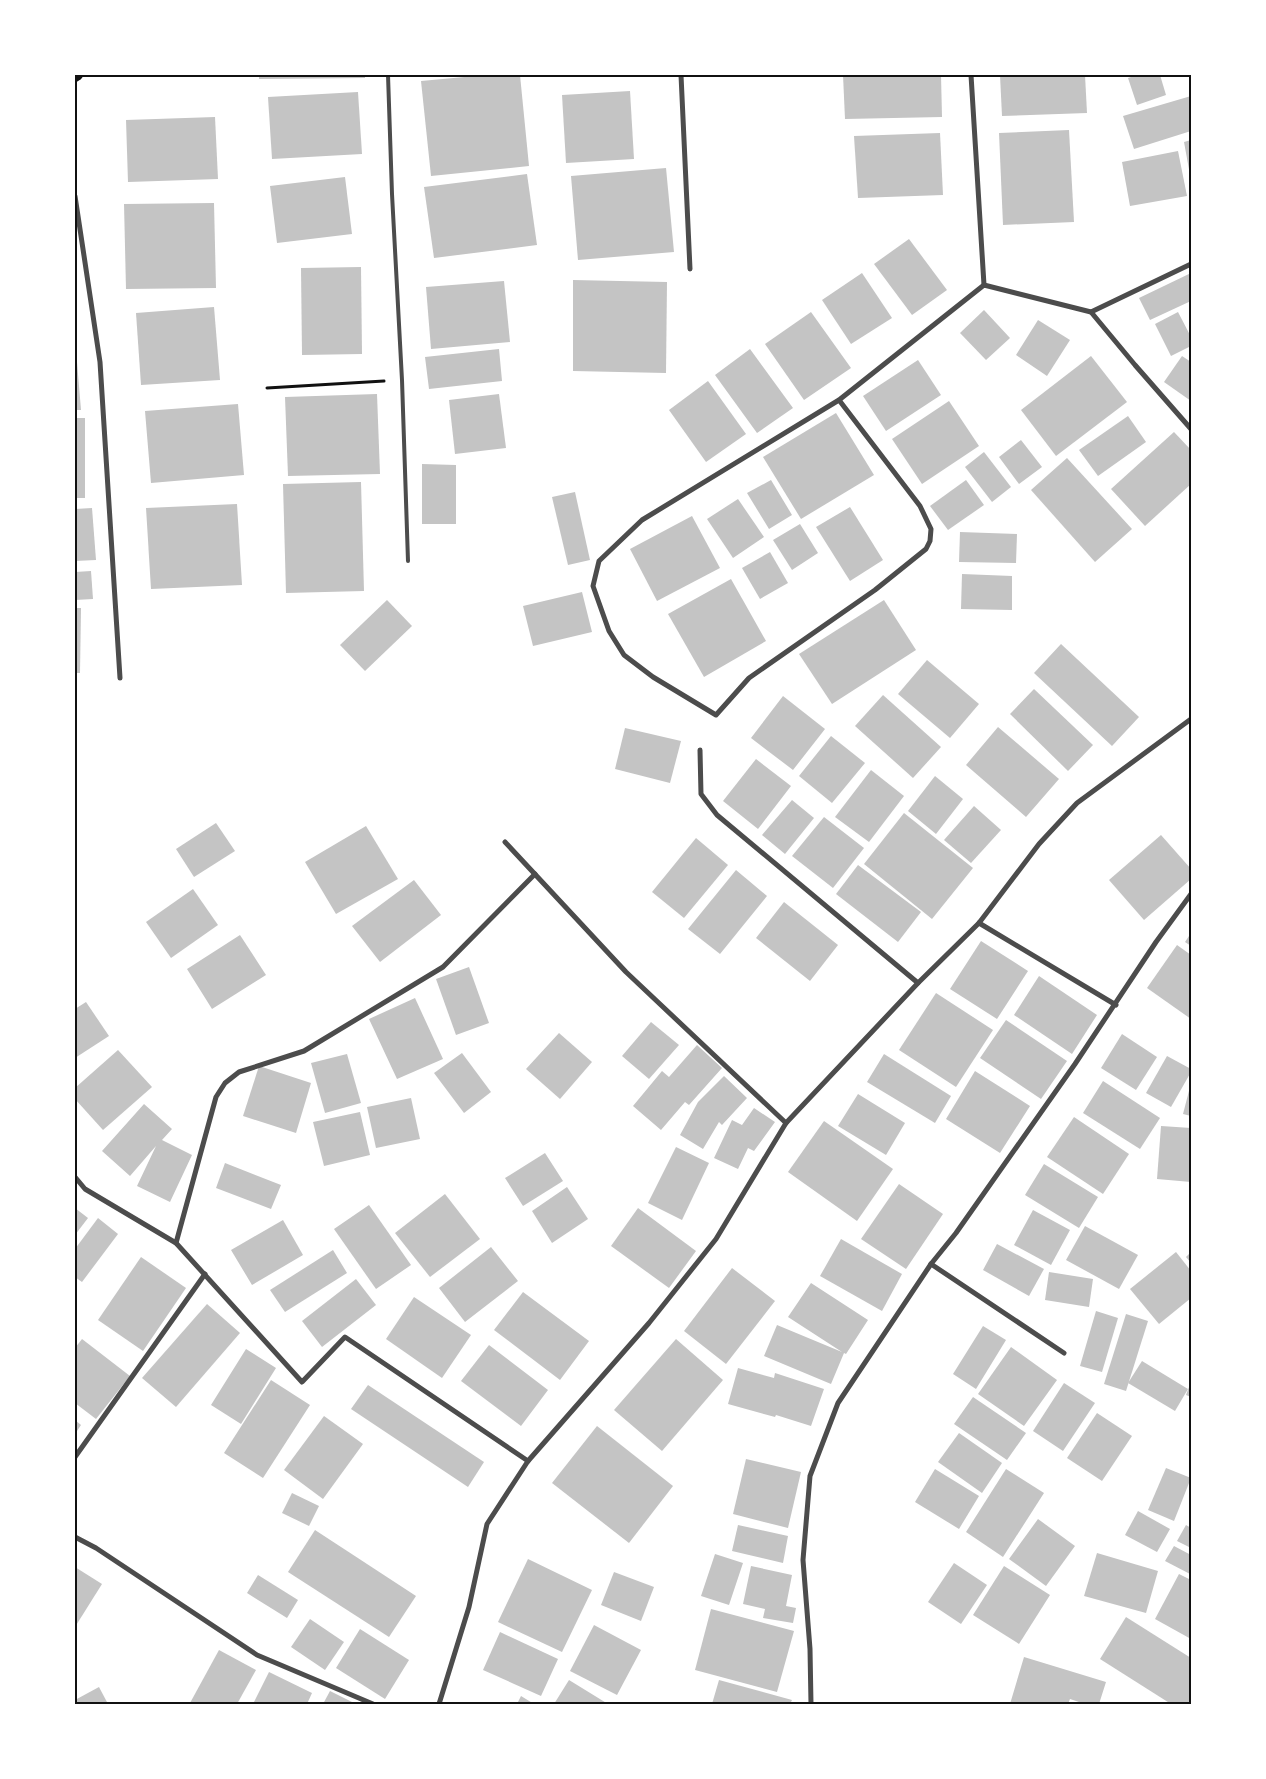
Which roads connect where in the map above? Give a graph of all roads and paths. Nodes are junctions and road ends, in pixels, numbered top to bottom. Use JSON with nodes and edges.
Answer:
{"nodes":[{"id":1,"x":388,"y":75,"type":"edge"},
{"id":2,"x":681,"y":75,"type":"edge"},
{"id":3,"x":971,"y":75,"type":"edge"},
{"id":4,"x":75,"y":196,"type":"edge"},
{"id":5,"x":1191,"y":264,"type":"edge"},
{"id":6,"x":690,"y":269,"type":"dead end"},
{"id":7,"x":984,"y":285,"type":"junction"},
{"id":8,"x":1091,"y":312,"type":"junction"},
{"id":9,"x":402,"y":380,"type":"junction"},
{"id":10,"x":266,"y":388,"type":"dead end"},
{"id":11,"x":839,"y":400,"type":"junction"},
{"id":12,"x":1191,"y":429,"type":"edge"},
{"id":13,"x":408,"y":561,"type":"dead end"},
{"id":14,"x":120,"y":678,"type":"dead end"},
{"id":15,"x":1191,"y":719,"type":"edge"},
{"id":16,"x":700,"y":750,"type":"dead end"},
{"id":17,"x":505,"y":842,"type":"dead end"},
{"id":18,"x":535,"y":874,"type":"junction"},
{"id":19,"x":1191,"y":894,"type":"edge"},
{"id":20,"x":979,"y":923,"type":"junction"},
{"id":21,"x":918,"y":983,"type":"junction"},
{"id":22,"x":1116,"y":1005,"type":"junction"},
{"id":23,"x":786,"y":1123,"type":"junction"},
{"id":24,"x":75,"y":1177,"type":"edge"},
{"id":25,"x":176,"y":1243,"type":"junction"},
{"id":26,"x":930,"y":1264,"type":"junction"},
{"id":27,"x":205,"y":1274,"type":"junction"},
{"id":28,"x":1064,"y":1353,"type":"dead end"},
{"id":29,"x":75,"y":1457,"type":"edge"},
{"id":30,"x":528,"y":1461,"type":"junction"},
{"id":31,"x":75,"y":1537,"type":"edge"},
{"id":32,"x":373,"y":1704,"type":"edge"},
{"id":33,"x":439,"y":1704,"type":"edge"},
{"id":34,"x":811,"y":1704,"type":"edge"}],
"edges":[{"from":1,"to":9,"type":"lane"},
{"from":2,"to":6,"type":"street"},
{"from":3,"to":7,"type":"street"},
{"from":4,"to":14,"type":"street"},
{"from":5,"to":8,"type":"street"},
{"from":7,"to":8,"type":"street"},
{"from":7,"to":11,"type":"street"},
{"from":8,"to":12,"type":"street"},
{"from":9,"to":10,"type":"path"},
{"from":9,"to":13,"type":"lane"},
{"from":11,"to":11,"type":"street"},
{"from":15,"to":20,"type":"street"},
{"from":16,"to":21,"type":"street"},
{"from":17,"to":18,"type":"street"},
{"from":18,"to":23,"type":"street"},
{"from":18,"to":25,"type":"street"},
{"from":19,"to":22,"type":"street"},
{"from":20,"to":21,"type":"street"},
{"from":20,"to":22,"type":"street"},
{"from":21,"to":23,"type":"street"},
{"from":22,"to":26,"type":"street"},
{"from":23,"to":30,"type":"street"},
{"from":24,"to":25,"type":"street"},
{"from":25,"to":27,"type":"street"},
{"from":26,"to":28,"type":"street"},
{"from":26,"to":34,"type":"street"},
{"from":27,"to":29,"type":"street"},
{"from":27,"to":30,"type":"street"},
{"from":30,"to":33,"type":"street"},
{"from":31,"to":32,"type":"street"}]}
